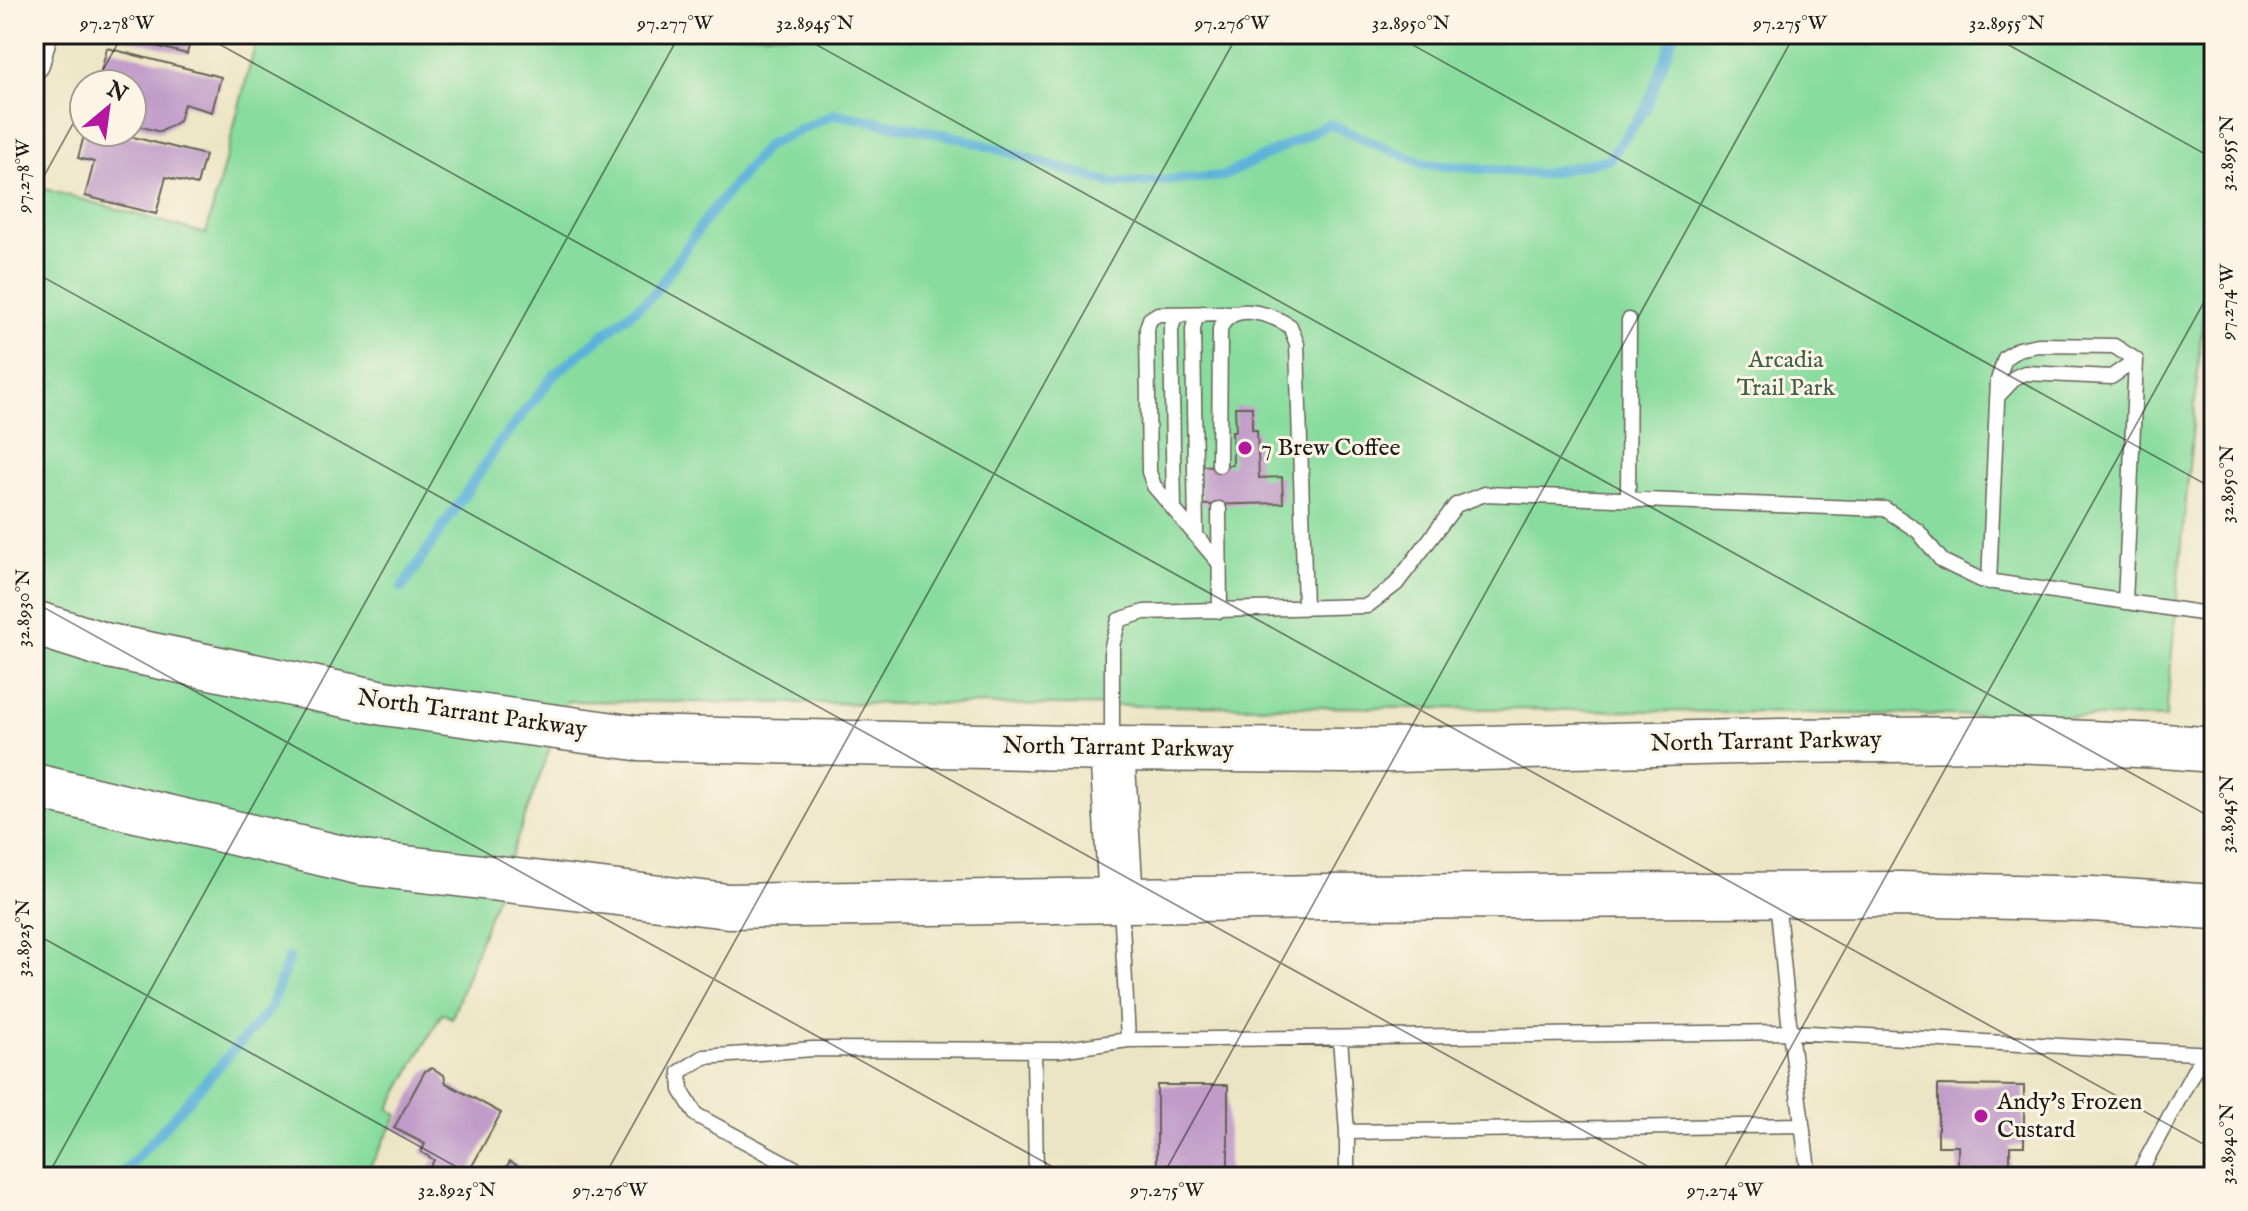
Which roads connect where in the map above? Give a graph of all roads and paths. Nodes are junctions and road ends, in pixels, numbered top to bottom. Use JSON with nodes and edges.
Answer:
{"nodes":[{"id":1,"x":42,"y":34,"type":"edge"},
{"id":2,"x":34,"y":64,"type":"edge"},
{"id":3,"x":1204,"y":313,"type":"junction"},
{"id":4,"x":1235,"y":313,"type":"junction"},
{"id":5,"x":1182,"y":314,"type":"junction"},
{"id":6,"x":1629,"y":320,"type":"dead end"},
{"id":7,"x":2136,"y":360,"type":"junction"},
{"id":8,"x":1997,"y":397,"type":"junction"},
{"id":9,"x":1219,"y":465,"type":"dead end"},
{"id":10,"x":1628,"y":499,"type":"junction"},
{"id":11,"x":1174,"y":509,"type":"junction"},
{"id":12,"x":1219,"y":509,"type":"dead end"},
{"id":13,"x":1196,"y":536,"type":"junction"},
{"id":14,"x":1220,"y":564,"type":"junction"},
{"id":15,"x":1989,"y":582,"type":"junction"},
{"id":16,"x":2125,"y":602,"type":"junction"},
{"id":17,"x":1305,"y":606,"type":"junction"},
{"id":18,"x":1220,"y":611,"type":"junction"},
{"id":19,"x":2214,"y":615,"type":"edge"},
{"id":20,"x":34,"y":623,"type":"edge"},
{"id":21,"x":1112,"y":749,"type":"junction"},
{"id":22,"x":2214,"y":750,"type":"edge"},
{"id":23,"x":34,"y":786,"type":"edge"},
{"id":24,"x":1777,"y":895,"type":"junction"},
{"id":25,"x":1121,"y":900,"type":"junction"},
{"id":26,"x":2214,"y":907,"type":"edge"},
{"id":27,"x":1790,"y":1032,"type":"junction"},
{"id":28,"x":1340,"y":1038,"type":"junction"},
{"id":29,"x":1128,"y":1040,"type":"junction"},
{"id":30,"x":1034,"y":1051,"type":"junction"},
{"id":31,"x":2209,"y":1054,"type":"edge"},
{"id":32,"x":1802,"y":1125,"type":"junction"},
{"id":33,"x":1347,"y":1132,"type":"junction"},
{"id":34,"x":811,"y":1177,"type":"edge"},
{"id":35,"x":1036,"y":1177,"type":"edge"},
{"id":36,"x":1347,"y":1177,"type":"edge"},
{"id":37,"x":1809,"y":1177,"type":"edge"},
{"id":38,"x":2137,"y":1177,"type":"edge"}],
"edges":[{"from":1,"to":2,"type":"street"},
{"from":3,"to":4,"type":"lane"},
{"from":3,"to":5,"type":"lane"},
{"from":3,"to":13,"type":"lane"},
{"from":4,"to":9,"type":"lane"},
{"from":4,"to":17,"type":"lane"},
{"from":5,"to":11,"type":"lane"},
{"from":5,"to":11,"type":"lane"},
{"from":6,"to":10,"type":"lane"},
{"from":7,"to":8,"type":"lane"},
{"from":7,"to":8,"type":"lane"},
{"from":7,"to":16,"type":"lane"},
{"from":8,"to":15,"type":"lane"},
{"from":10,"to":15,"type":"lane"},
{"from":10,"to":17,"type":"lane"},
{"from":11,"to":13,"type":"lane"},
{"from":12,"to":14,"type":"lane"},
{"from":13,"to":14,"type":"lane"},
{"from":14,"to":18,"type":"lane"},
{"from":15,"to":16,"type":"lane"},
{"from":16,"to":19,"type":"lane"},
{"from":17,"to":18,"type":"lane"},
{"from":18,"to":21,"type":"lane"},
{"from":20,"to":21,"type":"main road","name":"North Tarrant Parkway"},
{"from":21,"to":22,"type":"main road","name":"North Tarrant Parkway"},
{"from":21,"to":25,"type":"main road"},
{"from":23,"to":25,"type":"main road"},
{"from":24,"to":25,"type":"main road"},
{"from":24,"to":26,"type":"main road"},
{"from":24,"to":27,"type":"lane"},
{"from":25,"to":29,"type":"lane"},
{"from":27,"to":28,"type":"lane"},
{"from":27,"to":31,"type":"lane"},
{"from":27,"to":32,"type":"lane"},
{"from":28,"to":29,"type":"lane"},
{"from":28,"to":33,"type":"lane"},
{"from":29,"to":30,"type":"lane"},
{"from":30,"to":34,"type":"lane"},
{"from":30,"to":35,"type":"lane"},
{"from":31,"to":38,"type":"lane"},
{"from":32,"to":33,"type":"lane"},
{"from":32,"to":37,"type":"lane"},
{"from":33,"to":36,"type":"lane"}]}
